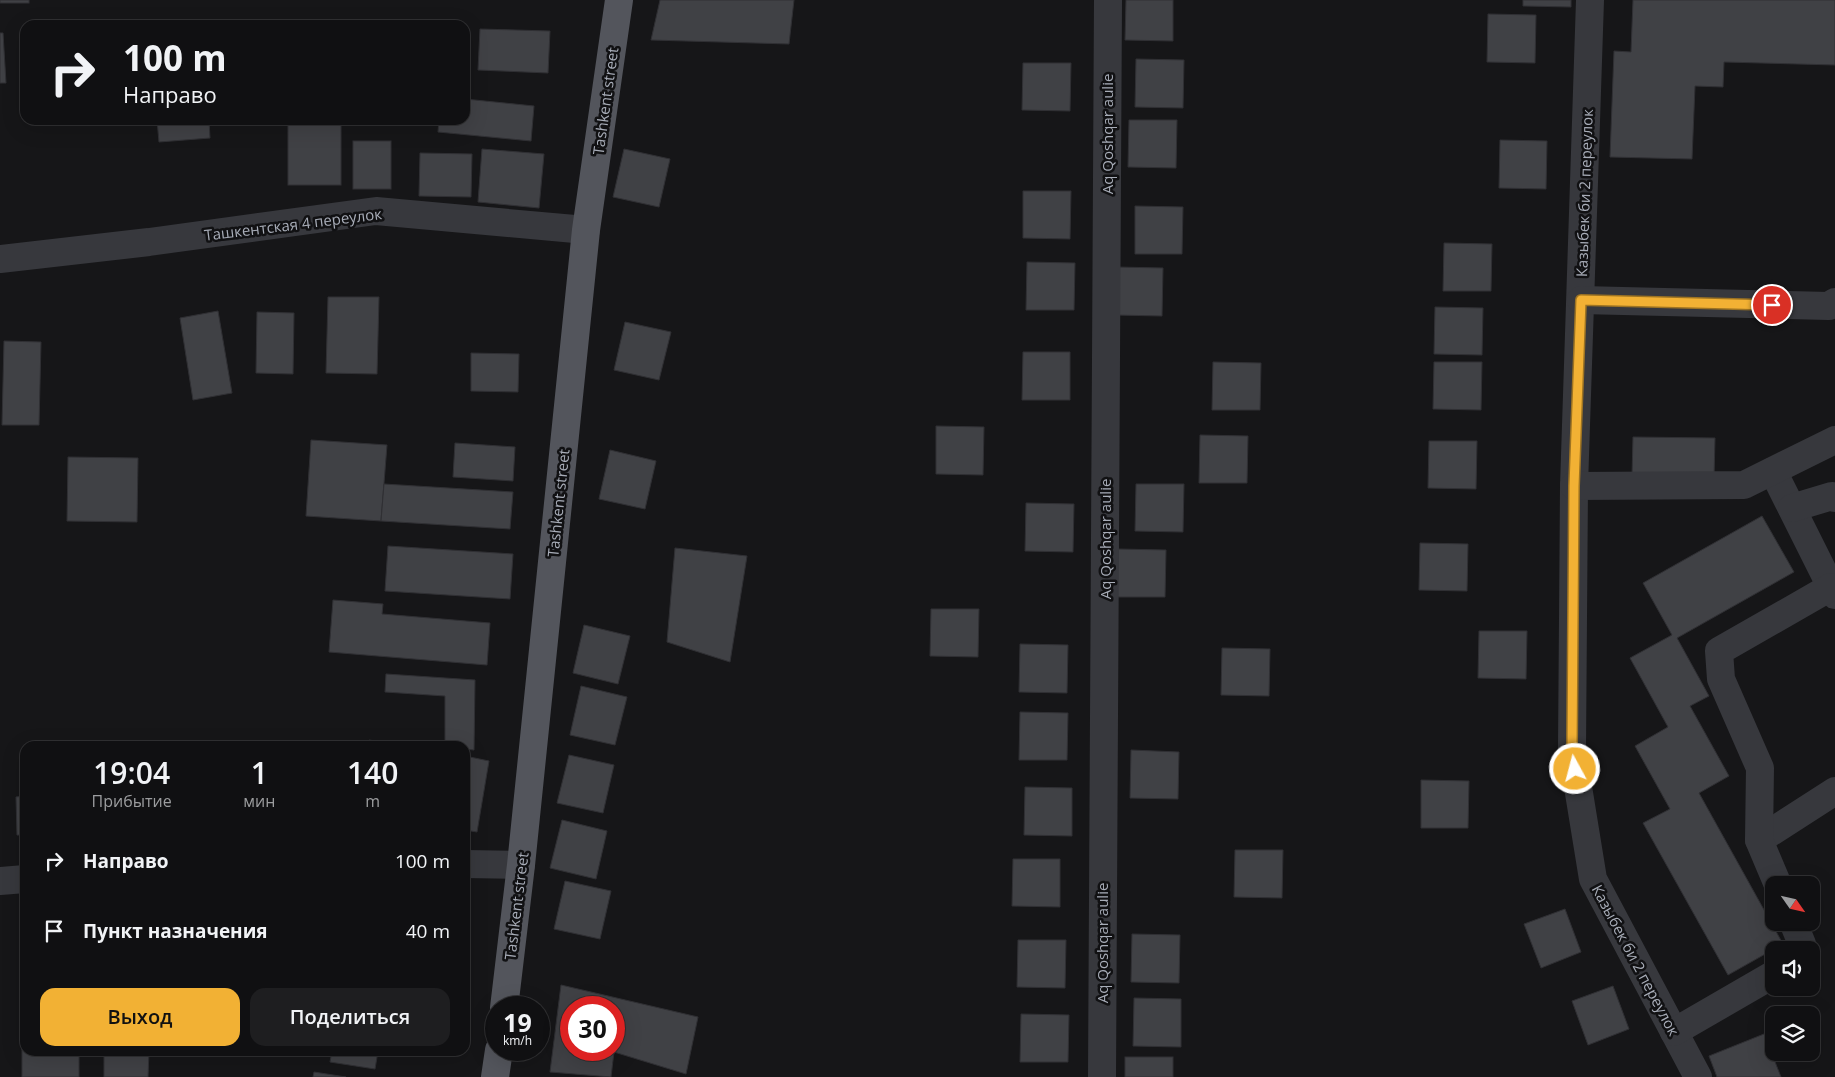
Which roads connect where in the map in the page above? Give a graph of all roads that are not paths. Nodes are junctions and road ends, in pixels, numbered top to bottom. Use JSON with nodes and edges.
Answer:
{"nodes":[{"id":1,"x":620,"y":0,"type":"edge"},
{"id":2,"x":1108,"y":0,"type":"edge"},
{"id":3,"x":1590,"y":0,"type":"edge"},
{"id":4,"x":586,"y":230,"type":"junction"},
{"id":5,"x":0,"y":259,"type":"edge"},
{"id":6,"x":1581,"y":300,"type":"junction"},
{"id":7,"x":1835,"y":302,"type":"edge"},
{"id":8,"x":1835,"y":440,"type":"edge"},
{"id":9,"x":1773,"y":471,"type":"junction"},
{"id":10,"x":1574,"y":486,"type":"junction"},
{"id":11,"x":1835,"y":498,"type":"edge"},
{"id":12,"x":1792,"y":508,"type":"junction"},
{"id":13,"x":1833,"y":591,"type":"edge"},
{"id":14,"x":1835,"y":791,"type":"edge"},
{"id":15,"x":1759,"y":840,"type":"junction"},
{"id":16,"x":470,"y":864,"type":"edge"},
{"id":17,"x":521,"y":865,"type":"junction"},
{"id":18,"x":1774,"y":876,"type":"edge"},
{"id":19,"x":20,"y":879,"type":"edge"},
{"id":20,"x":0,"y":881,"type":"edge"},
{"id":21,"x":1765,"y":979,"type":"edge"},
{"id":22,"x":505,"y":996,"type":"edge"},
{"id":23,"x":1674,"y":1032,"type":"junction"},
{"id":24,"x":497,"y":1061,"type":"edge"},
{"id":25,"x":495,"y":1077,"type":"edge"},
{"id":26,"x":1102,"y":1077,"type":"edge"},
{"id":27,"x":1698,"y":1077,"type":"edge"}],
"edges":[{"from":1,"to":4,"type":"main road","name":"Tashkent street"},
{"from":2,"to":26,"type":"street","name":"Aq Qoshqar aulie"},
{"from":3,"to":6,"type":"street","name":"Казыбек би 2 переулок"},
{"from":4,"to":5,"type":"street","name":"Ташкентская 4 переулок"},
{"from":4,"to":17,"type":"main road","name":"Tashkent street"},
{"from":6,"to":7,"type":"street"},
{"from":6,"to":10,"type":"street","name":"Казыбек би 2 переулок"},
{"from":8,"to":9,"type":"street"},
{"from":9,"to":10,"type":"street"},
{"from":9,"to":12,"type":"street"},
{"from":10,"to":23,"type":"street","name":"Казыбек би 2 переулок"},
{"from":11,"to":12,"type":"street"},
{"from":12,"to":13,"type":"street"},
{"from":13,"to":15,"type":"street"},
{"from":14,"to":15,"type":"street"},
{"from":15,"to":18,"type":"street"},
{"from":16,"to":17,"type":"street"},
{"from":17,"to":22,"type":"main road","name":"Tashkent street"},
{"from":19,"to":20,"type":"street"},
{"from":21,"to":23,"type":"street"},
{"from":23,"to":27,"type":"street","name":"Казыбек би 2 переулок"},
{"from":24,"to":25,"type":"main road"}]}
